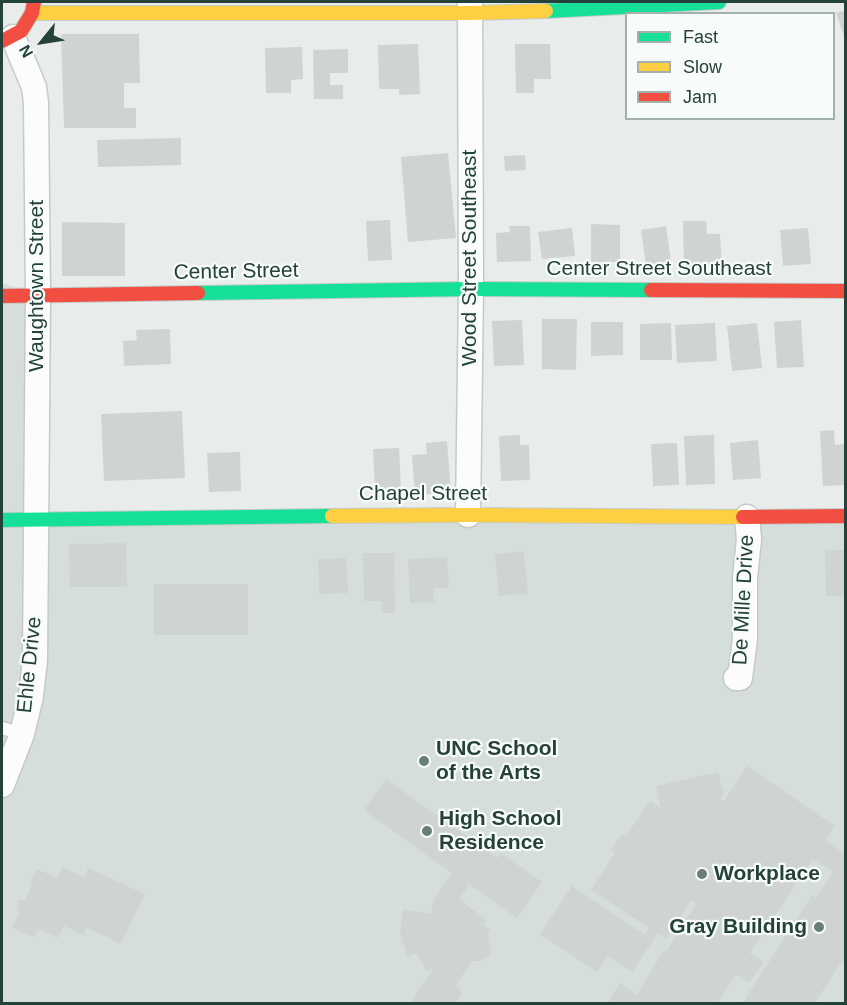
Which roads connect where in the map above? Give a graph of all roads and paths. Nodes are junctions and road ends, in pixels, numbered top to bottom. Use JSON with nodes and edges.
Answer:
{"nodes":[{"id":1,"x":719,"y":2,"type":"edge"},
{"id":2,"x":33,"y":7,"type":"edge"},
{"id":3,"x":256,"y":7,"type":"edge"},
{"id":4,"x":470,"y":7,"type":"edge"},
{"id":5,"x":7,"y":39,"type":"edge"},
{"id":6,"x":471,"y":290,"type":"junction"},
{"id":7,"x":846,"y":291,"type":"edge"},
{"id":8,"x":2,"y":296,"type":"edge"},
{"id":9,"x":38,"y":296,"type":"junction"},
{"id":10,"x":468,"y":515,"type":"junction"},
{"id":11,"x":846,"y":516,"type":"edge"},
{"id":12,"x":747,"y":517,"type":"junction"},
{"id":13,"x":2,"y":520,"type":"edge"},
{"id":14,"x":37,"y":529,"type":"junction"},
{"id":15,"x":735,"y":678,"type":"dead end"},
{"id":16,"x":12,"y":731,"type":"edge"},
{"id":17,"x":2,"y":785,"type":"edge"}],
"edges":[{"from":1,"to":4,"type":"street"},
{"from":2,"to":3,"type":"street"},
{"from":2,"to":5,"type":"street"},
{"from":3,"to":4,"type":"street"},
{"from":4,"to":6,"type":"street","name":"Wood Street Southeast"},
{"from":5,"to":9,"type":"street","name":"Waughtown Street"},
{"from":6,"to":7,"type":"street","name":"Center Street Southeast"},
{"from":6,"to":9,"type":"street","name":"Center Street"},
{"from":6,"to":10,"type":"street","name":"Wood Street Southeast"},
{"from":8,"to":9,"type":"street","name":"Center Street"},
{"from":9,"to":14,"type":"street","name":"Waughtown Street"},
{"from":10,"to":12,"type":"street","name":"Chapel Street"},
{"from":10,"to":14,"type":"street","name":"Chapel Street"},
{"from":11,"to":12,"type":"street","name":"Chapel Street"},
{"from":12,"to":15,"type":"street","name":"De Mille Drive"},
{"from":13,"to":14,"type":"street","name":"Chapel Street"},
{"from":14,"to":16,"type":"street","name":"Ehle Drive"},
{"from":16,"to":17,"type":"street","name":"Ehle Drive"}]}
